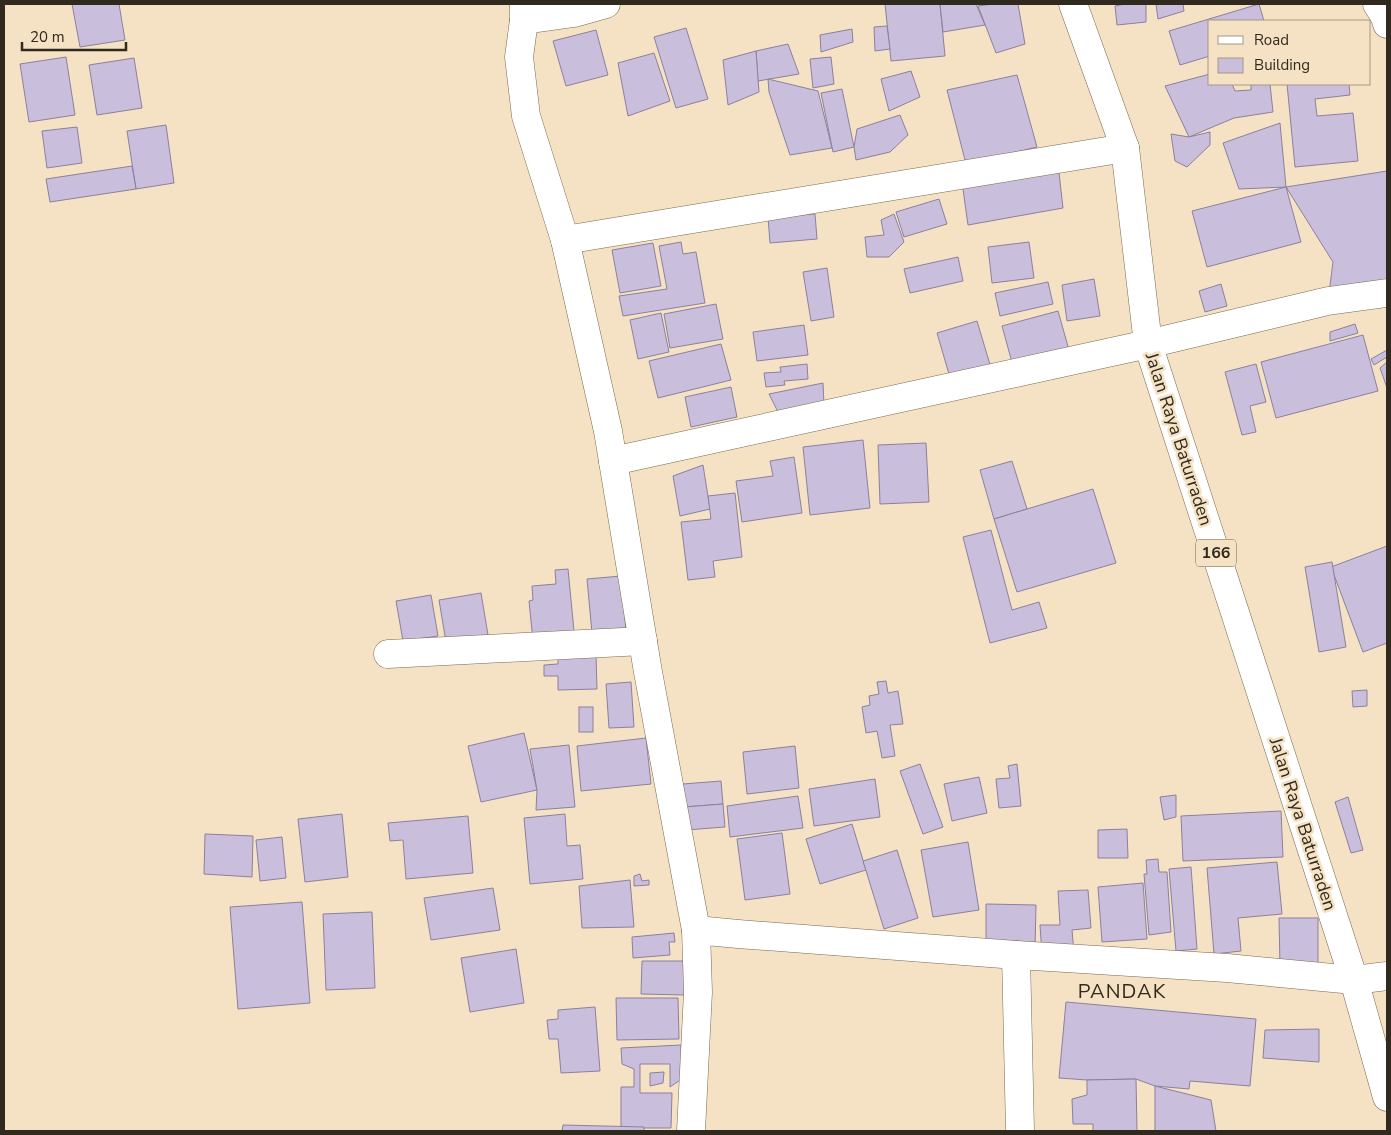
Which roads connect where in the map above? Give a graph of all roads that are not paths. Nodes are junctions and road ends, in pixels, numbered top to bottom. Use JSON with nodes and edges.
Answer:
{"nodes":[{"id":1,"x":606,"y":4,"type":"edge"},
{"id":2,"x":1073,"y":4,"type":"edge"},
{"id":3,"x":1377,"y":4,"type":"edge"},
{"id":4,"x":524,"y":12,"type":"edge"},
{"id":5,"x":1387,"y":24,"type":"edge"},
{"id":6,"x":1125,"y":148,"type":"junction"},
{"id":7,"x":565,"y":240,"type":"junction"},
{"id":8,"x":1387,"y":293,"type":"edge"},
{"id":9,"x":1148,"y":344,"type":"junction"},
{"id":10,"x":612,"y":461,"type":"junction"},
{"id":11,"x":643,"y":641,"type":"junction"},
{"id":12,"x":388,"y":654,"type":"dead end"},
{"id":13,"x":696,"y":930,"type":"junction"},
{"id":14,"x":1016,"y":955,"type":"junction"},
{"id":15,"x":1387,"y":976,"type":"edge"},
{"id":16,"x":1354,"y":980,"type":"junction"},
{"id":17,"x":1387,"y":1097,"type":"edge"},
{"id":18,"x":691,"y":1131,"type":"edge"},
{"id":19,"x":1020,"y":1131,"type":"edge"}],
"edges":[{"from":1,"to":4,"type":"street"},
{"from":2,"to":6,"type":"street","name":"Jalan Raya Baturraden","number":"166"},
{"from":3,"to":5,"type":"street"},
{"from":4,"to":7,"type":"street"},
{"from":6,"to":7,"type":"street"},
{"from":6,"to":9,"type":"street","name":"Jalan Raya Baturraden","number":"166"},
{"from":7,"to":10,"type":"street"},
{"from":8,"to":9,"type":"street"},
{"from":9,"to":10,"type":"street"},
{"from":9,"to":16,"type":"street","name":"Jalan Raya Baturraden","number":"166"},
{"from":10,"to":11,"type":"street"},
{"from":11,"to":12,"type":"street"},
{"from":11,"to":13,"type":"street"},
{"from":13,"to":14,"type":"street"},
{"from":13,"to":18,"type":"street"},
{"from":14,"to":16,"type":"street"},
{"from":14,"to":19,"type":"street"},
{"from":15,"to":16,"type":"street"},
{"from":16,"to":17,"type":"street","name":"Jalan Raya Baturraden","number":"166"}]}
